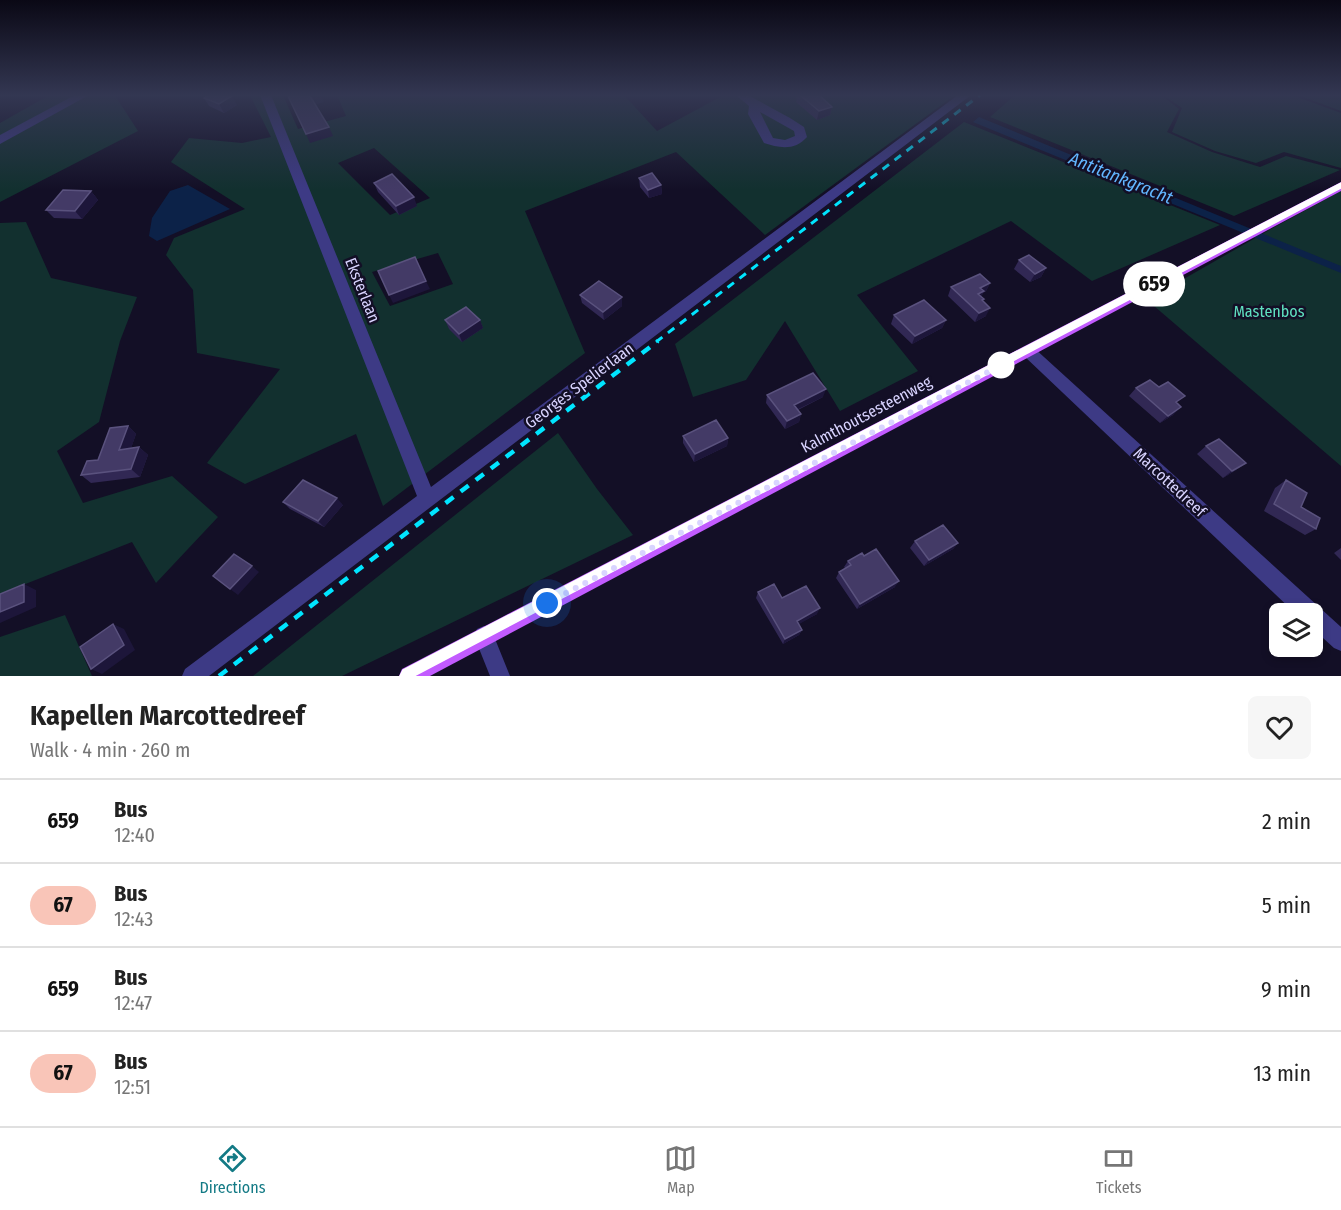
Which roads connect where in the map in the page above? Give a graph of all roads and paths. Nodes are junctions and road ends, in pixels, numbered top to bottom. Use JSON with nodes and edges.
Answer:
{"nodes":[{"id":1,"x":25,"y":127,"type":"edge"},
{"id":2,"x":278,"y":127,"type":"edge"},
{"id":3,"x":924,"y":127,"type":"edge"},
{"id":4,"x":0,"y":140,"type":"edge"},
{"id":5,"x":1341,"y":186,"type":"edge"},
{"id":6,"x":1028,"y":351,"type":"junction"},
{"id":7,"x":427,"y":499,"type":"junction"},
{"id":8,"x":1300,"y":603,"type":"edge"},
{"id":9,"x":1323,"y":624,"type":"edge"},
{"id":10,"x":484,"y":636,"type":"junction"},
{"id":11,"x":1341,"y":641,"type":"edge"},
{"id":12,"x":192,"y":676,"type":"edge"},
{"id":13,"x":409,"y":676,"type":"edge"},
{"id":14,"x":500,"y":676,"type":"edge"}],
"edges":[{"from":1,"to":4,"type":"street"},
{"from":2,"to":7,"type":"street","name":"Eksterlaan"},
{"from":3,"to":7,"type":"street","name":"Georges Spelierlaan"},
{"from":5,"to":6,"type":"main road","name":"Kalmthoutsesteenweg"},
{"from":6,"to":8,"type":"street","name":"Marcottedreef"},
{"from":6,"to":10,"type":"main road","name":"Kalmthoutsesteenweg"},
{"from":7,"to":12,"type":"street","name":"Georges Spelierlaan"},
{"from":9,"to":11,"type":"street","name":"Marcottedreef"},
{"from":10,"to":13,"type":"main road","name":"Kalmthoutsesteenweg"},
{"from":10,"to":14,"type":"street"}]}
